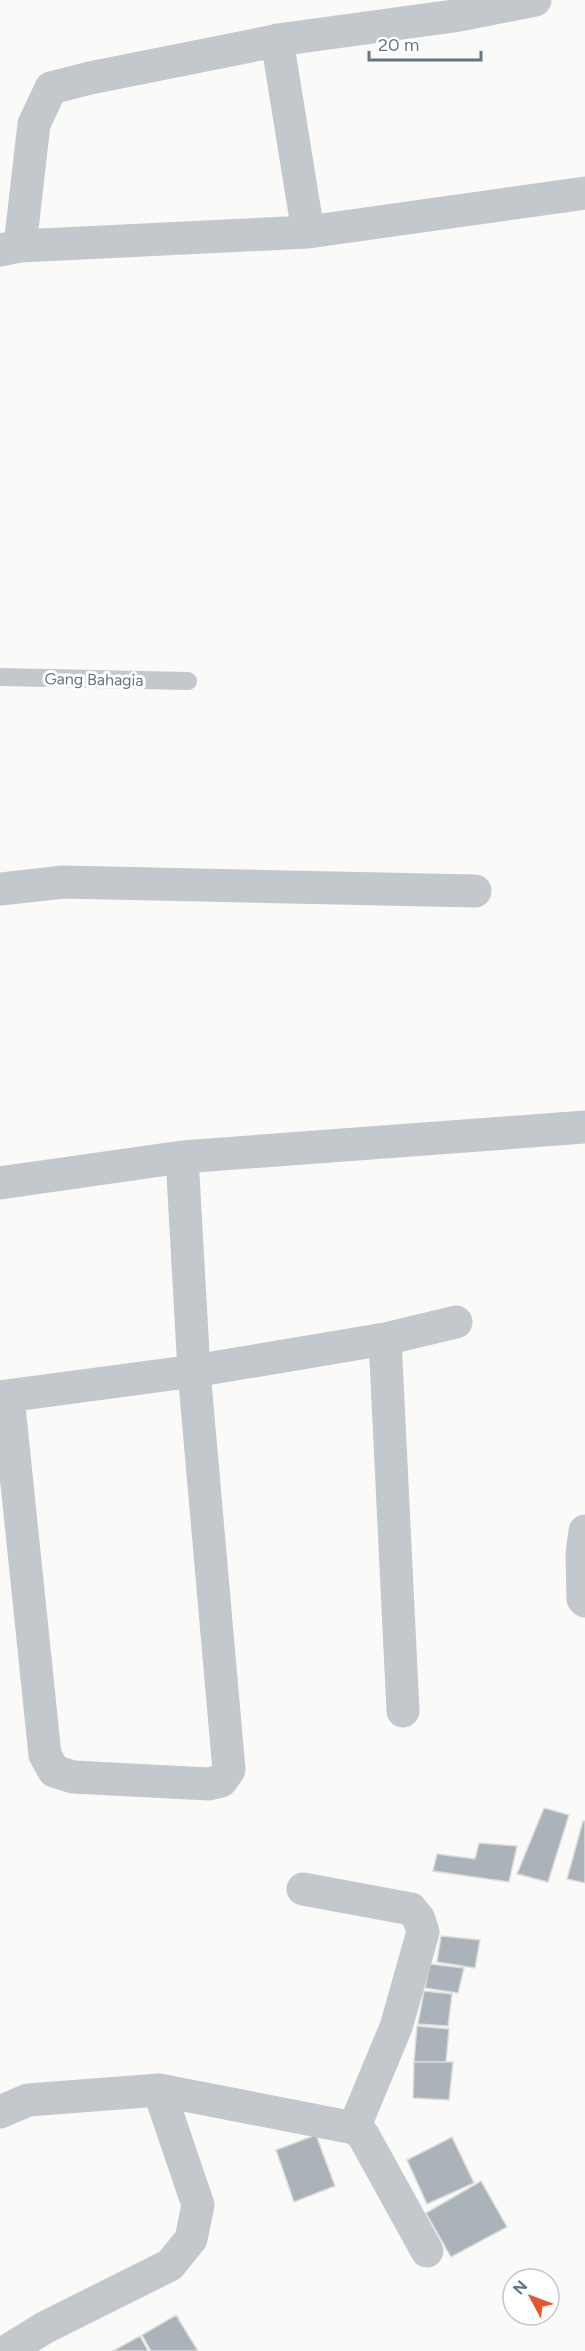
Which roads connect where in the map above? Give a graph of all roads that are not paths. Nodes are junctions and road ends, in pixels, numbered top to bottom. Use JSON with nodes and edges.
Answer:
{"nodes":[{"id":1,"x":535,"y":0,"type":"edge"},
{"id":2,"x":278,"y":40,"type":"junction"},
{"id":3,"x":585,"y":193,"type":"edge"},
{"id":4,"x":308,"y":232,"type":"junction"},
{"id":5,"x":10,"y":248,"type":"edge"},
{"id":6,"x":0,"y":677,"type":"edge"},
{"id":7,"x":188,"y":681,"type":"dead end"},
{"id":8,"x":0,"y":888,"type":"edge"},
{"id":9,"x":475,"y":891,"type":"dead end"},
{"id":10,"x":585,"y":1127,"type":"edge"},
{"id":11,"x":182,"y":1157,"type":"junction"},
{"id":12,"x":0,"y":1183,"type":"edge"},
{"id":13,"x":456,"y":1322,"type":"dead end"},
{"id":14,"x":385,"y":1339,"type":"junction"},
{"id":15,"x":194,"y":1371,"type":"junction"},
{"id":16,"x":4,"y":1397,"type":"edge"},
{"id":17,"x":585,"y":1531,"type":"edge"},
{"id":18,"x":585,"y":1601,"type":"edge"},
{"id":19,"x":402,"y":1711,"type":"dead end"},
{"id":20,"x":303,"y":1889,"type":"dead end"},
{"id":21,"x":159,"y":2090,"type":"junction"},
{"id":22,"x":0,"y":2112,"type":"edge"},
{"id":23,"x":354,"y":2128,"type":"junction"},
{"id":24,"x":427,"y":2251,"type":"dead end"},
{"id":25,"x":7,"y":2351,"type":"edge"}],
"edges":[{"from":1,"to":2,"type":"street"},
{"from":2,"to":4,"type":"street"},
{"from":2,"to":5,"type":"street"},
{"from":3,"to":4,"type":"street"},
{"from":4,"to":5,"type":"street"},
{"from":6,"to":7,"type":"lane","name":"Gang Bahagia"},
{"from":8,"to":9,"type":"street"},
{"from":10,"to":11,"type":"street"},
{"from":11,"to":12,"type":"street"},
{"from":11,"to":15,"type":"street"},
{"from":13,"to":14,"type":"street"},
{"from":14,"to":15,"type":"street"},
{"from":14,"to":19,"type":"street"},
{"from":15,"to":16,"type":"street"},
{"from":15,"to":16,"type":"street"},
{"from":17,"to":18,"type":"street"},
{"from":20,"to":23,"type":"street"},
{"from":21,"to":22,"type":"street"},
{"from":21,"to":23,"type":"street"},
{"from":21,"to":25,"type":"street"},
{"from":23,"to":24,"type":"street"}]}
